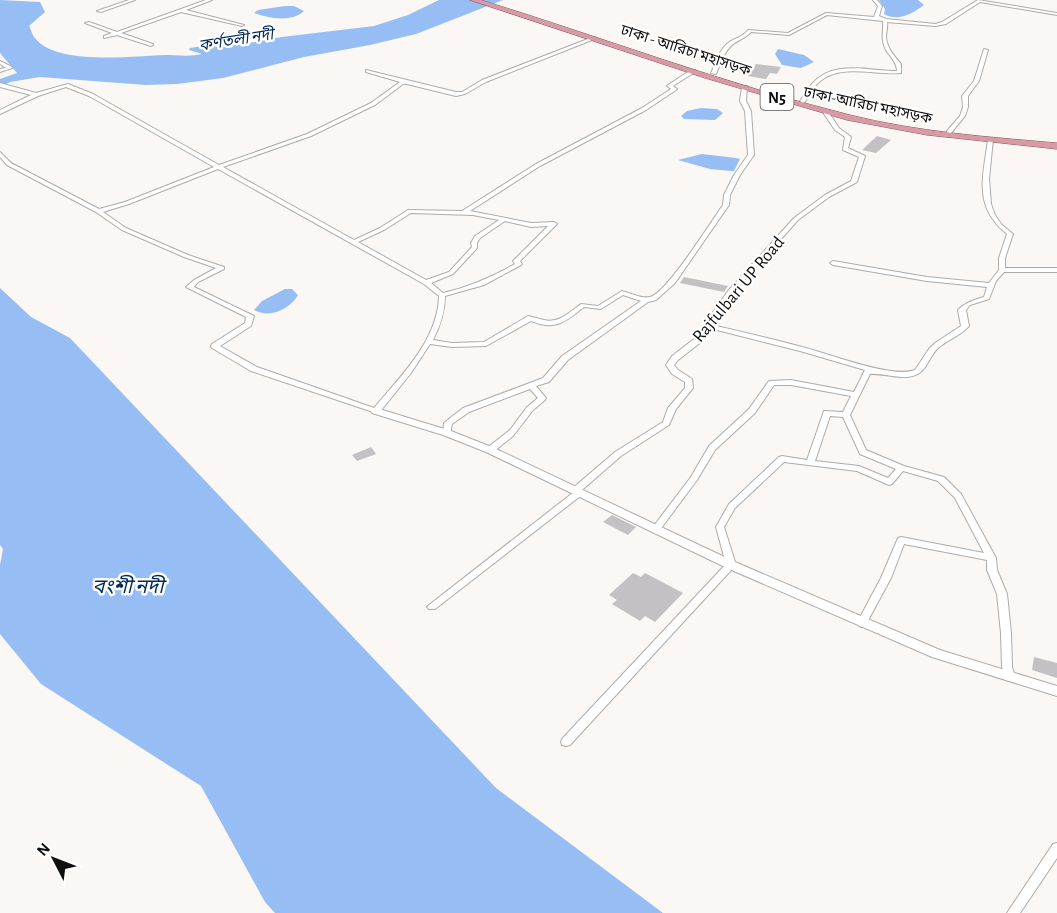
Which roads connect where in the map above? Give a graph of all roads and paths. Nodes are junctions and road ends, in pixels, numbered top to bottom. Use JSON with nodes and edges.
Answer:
{"nodes":[{"id":1,"x":133,"y":0,"type":"edge"},
{"id":2,"x":210,"y":0,"type":"edge"},
{"id":3,"x":474,"y":0,"type":"edge"},
{"id":4,"x":486,"y":0,"type":"edge"},
{"id":5,"x":875,"y":0,"type":"edge"},
{"id":6,"x":980,"y":1,"type":"edge"},
{"id":7,"x":509,"y":9,"type":"junction"},
{"id":8,"x":179,"y":10,"type":"junction"},
{"id":9,"x":99,"y":11,"type":"dead end"},
{"id":10,"x":1057,"y":14,"type":"edge"},
{"id":11,"x":884,"y":19,"type":"junction"},
{"id":12,"x":87,"y":23,"type":"dead end"},
{"id":13,"x":242,"y":25,"type":"dead end"},
{"id":14,"x":115,"y":33,"type":"junction"},
{"id":15,"x":106,"y":37,"type":"dead end"},
{"id":16,"x":594,"y":38,"type":"junction"},
{"id":17,"x":151,"y":45,"type":"dead end"},
{"id":18,"x":986,"y":50,"type":"dead end"},
{"id":19,"x":0,"y":62,"type":"edge"},
{"id":20,"x":0,"y":71,"type":"edge"},
{"id":21,"x":368,"y":71,"type":"dead end"},
{"id":22,"x":693,"y":71,"type":"junction"},
{"id":23,"x":714,"y":73,"type":"junction"},
{"id":24,"x":407,"y":82,"type":"junction"},
{"id":25,"x":0,"y":85,"type":"edge"},
{"id":26,"x":745,"y":87,"type":"junction"},
{"id":27,"x":36,"y":95,"type":"junction"},
{"id":28,"x":803,"y":101,"type":"junction"},
{"id":29,"x":825,"y":111,"type":"junction"},
{"id":30,"x":0,"y":112,"type":"edge"},
{"id":31,"x":949,"y":132,"type":"junction"},
{"id":32,"x":991,"y":140,"type":"junction"},
{"id":33,"x":1057,"y":144,"type":"edge"},
{"id":34,"x":0,"y":154,"type":"edge"},
{"id":35,"x":218,"y":166,"type":"junction"},
{"id":36,"x":98,"y":211,"type":"junction"},
{"id":37,"x":463,"y":213,"type":"junction"},
{"id":38,"x":503,"y":220,"type":"junction"},
{"id":39,"x":354,"y":242,"type":"junction"},
{"id":40,"x":833,"y":262,"type":"dead end"},
{"id":41,"x":1002,"y":270,"type":"junction"},
{"id":42,"x":1057,"y":270,"type":"edge"},
{"id":43,"x":426,"y":283,"type":"junction"},
{"id":44,"x":991,"y":285,"type":"junction"},
{"id":45,"x":442,"y":295,"type":"junction"},
{"id":46,"x":646,"y":300,"type":"junction"},
{"id":47,"x":708,"y":326,"type":"junction"},
{"id":48,"x":429,"y":342,"type":"junction"},
{"id":49,"x":874,"y":370,"type":"junction"},
{"id":50,"x":533,"y":387,"type":"junction"},
{"id":51,"x":855,"y":394,"type":"junction"},
{"id":52,"x":376,"y":411,"type":"junction"},
{"id":53,"x":846,"y":415,"type":"junction"},
{"id":54,"x":447,"y":433,"type":"junction"},
{"id":55,"x":490,"y":450,"type":"junction"},
{"id":56,"x":810,"y":463,"type":"junction"},
{"id":57,"x":901,"y":468,"type":"junction"},
{"id":58,"x":578,"y":491,"type":"junction"},
{"id":59,"x":656,"y":528,"type":"junction"},
{"id":60,"x":991,"y":558,"type":"junction"},
{"id":61,"x":730,"y":565,"type":"junction"},
{"id":62,"x":432,"y":607,"type":"dead end"},
{"id":63,"x":862,"y":623,"type":"junction"},
{"id":64,"x":1010,"y":677,"type":"junction"},
{"id":65,"x":1057,"y":691,"type":"edge"},
{"id":66,"x":566,"y":742,"type":"dead end"},
{"id":67,"x":1057,"y":848,"type":"edge"},
{"id":68,"x":1012,"y":913,"type":"edge"}],
"edges":[{"from":1,"to":9,"type":"street"},
{"from":2,"to":8,"type":"street"},
{"from":3,"to":7,"type":"highway","number":"N5"},
{"from":4,"to":7,"type":"highway","name":"ঢাকা - আরিচা মহাসড়ক","number":"N5"},
{"from":5,"to":11,"type":"street"},
{"from":6,"to":10,"type":"street"},
{"from":6,"to":11,"type":"street"},
{"from":7,"to":16,"type":"highway","name":"ঢাকা-আরিচা মহাসড়ক","number":"N5"},
{"from":7,"to":23,"type":"highway","name":"ঢাকা - আরিচা মহাসড়ক","number":"N5"},
{"from":8,"to":13,"type":"street"},
{"from":8,"to":14,"type":"street"},
{"from":11,"to":23,"type":"street"},
{"from":11,"to":28,"type":"street"},
{"from":12,"to":14,"type":"street"},
{"from":14,"to":15,"type":"street"},
{"from":14,"to":17,"type":"street"},
{"from":16,"to":22,"type":"highway","name":"ঢাকা-আরিচা মহাসড়ক","number":"N5"},
{"from":16,"to":24,"type":"street"},
{"from":18,"to":31,"type":"street"},
{"from":19,"to":20,"type":"street"},
{"from":21,"to":24,"type":"street"},
{"from":22,"to":26,"type":"highway","name":"ঢাকা-আরিচা মহাসড়ক","number":"N5"},
{"from":22,"to":37,"type":"street"},
{"from":23,"to":28,"type":"highway","name":"ঢাকা - আরিচা মহাসড়ক","number":"N5"},
{"from":24,"to":35,"type":"street"},
{"from":25,"to":27,"type":"street"},
{"from":26,"to":29,"type":"highway","name":"ঢাকা-আরিচা মহাসড়ক","number":"N5"},
{"from":26,"to":46,"type":"street"},
{"from":27,"to":30,"type":"street"},
{"from":27,"to":35,"type":"street"},
{"from":28,"to":31,"type":"highway","name":"ঢাকা - আরিচা মহাসড়ক","number":"N5"},
{"from":29,"to":32,"type":"highway","name":"ঢাকা-আরিচা মহাসড়ক","number":"N5"},
{"from":29,"to":47,"type":"street","name":"Rajfulbari UP Road"},
{"from":31,"to":33,"type":"highway","name":"ঢাকা - আরিচা মহাসড়ক","number":"N5"},
{"from":32,"to":33,"type":"highway","name":"ঢাকা-আরিচা মহাসড়ক","number":"N5"},
{"from":32,"to":41,"type":"street"},
{"from":34,"to":36,"type":"street"},
{"from":35,"to":36,"type":"street"},
{"from":35,"to":39,"type":"street"},
{"from":36,"to":52,"type":"street"},
{"from":37,"to":38,"type":"street"},
{"from":37,"to":39,"type":"street"},
{"from":38,"to":43,"type":"street"},
{"from":38,"to":45,"type":"street"},
{"from":39,"to":43,"type":"street"},
{"from":40,"to":44,"type":"street"},
{"from":41,"to":42,"type":"street"},
{"from":41,"to":44,"type":"street"},
{"from":43,"to":45,"type":"street"},
{"from":44,"to":49,"type":"street"},
{"from":45,"to":48,"type":"street"},
{"from":46,"to":48,"type":"street"},
{"from":46,"to":50,"type":"street"},
{"from":47,"to":49,"type":"street"},
{"from":47,"to":58,"type":"street","name":"Rajfulbari UP Road"},
{"from":48,"to":52,"type":"street"},
{"from":49,"to":51,"type":"street"},
{"from":50,"to":54,"type":"street"},
{"from":50,"to":55,"type":"street"},
{"from":51,"to":53,"type":"street"},
{"from":51,"to":59,"type":"street"},
{"from":52,"to":54,"type":"street"},
{"from":53,"to":56,"type":"street"},
{"from":53,"to":57,"type":"street"},
{"from":54,"to":55,"type":"street"},
{"from":55,"to":58,"type":"street"},
{"from":56,"to":57,"type":"street"},
{"from":56,"to":61,"type":"street"},
{"from":57,"to":60,"type":"street"},
{"from":58,"to":59,"type":"street"},
{"from":58,"to":62,"type":"street"},
{"from":59,"to":61,"type":"street"},
{"from":60,"to":63,"type":"street"},
{"from":60,"to":64,"type":"street"},
{"from":61,"to":63,"type":"street"},
{"from":61,"to":66,"type":"street"},
{"from":63,"to":64,"type":"street"},
{"from":64,"to":65,"type":"street"},
{"from":67,"to":68,"type":"street"}]}
